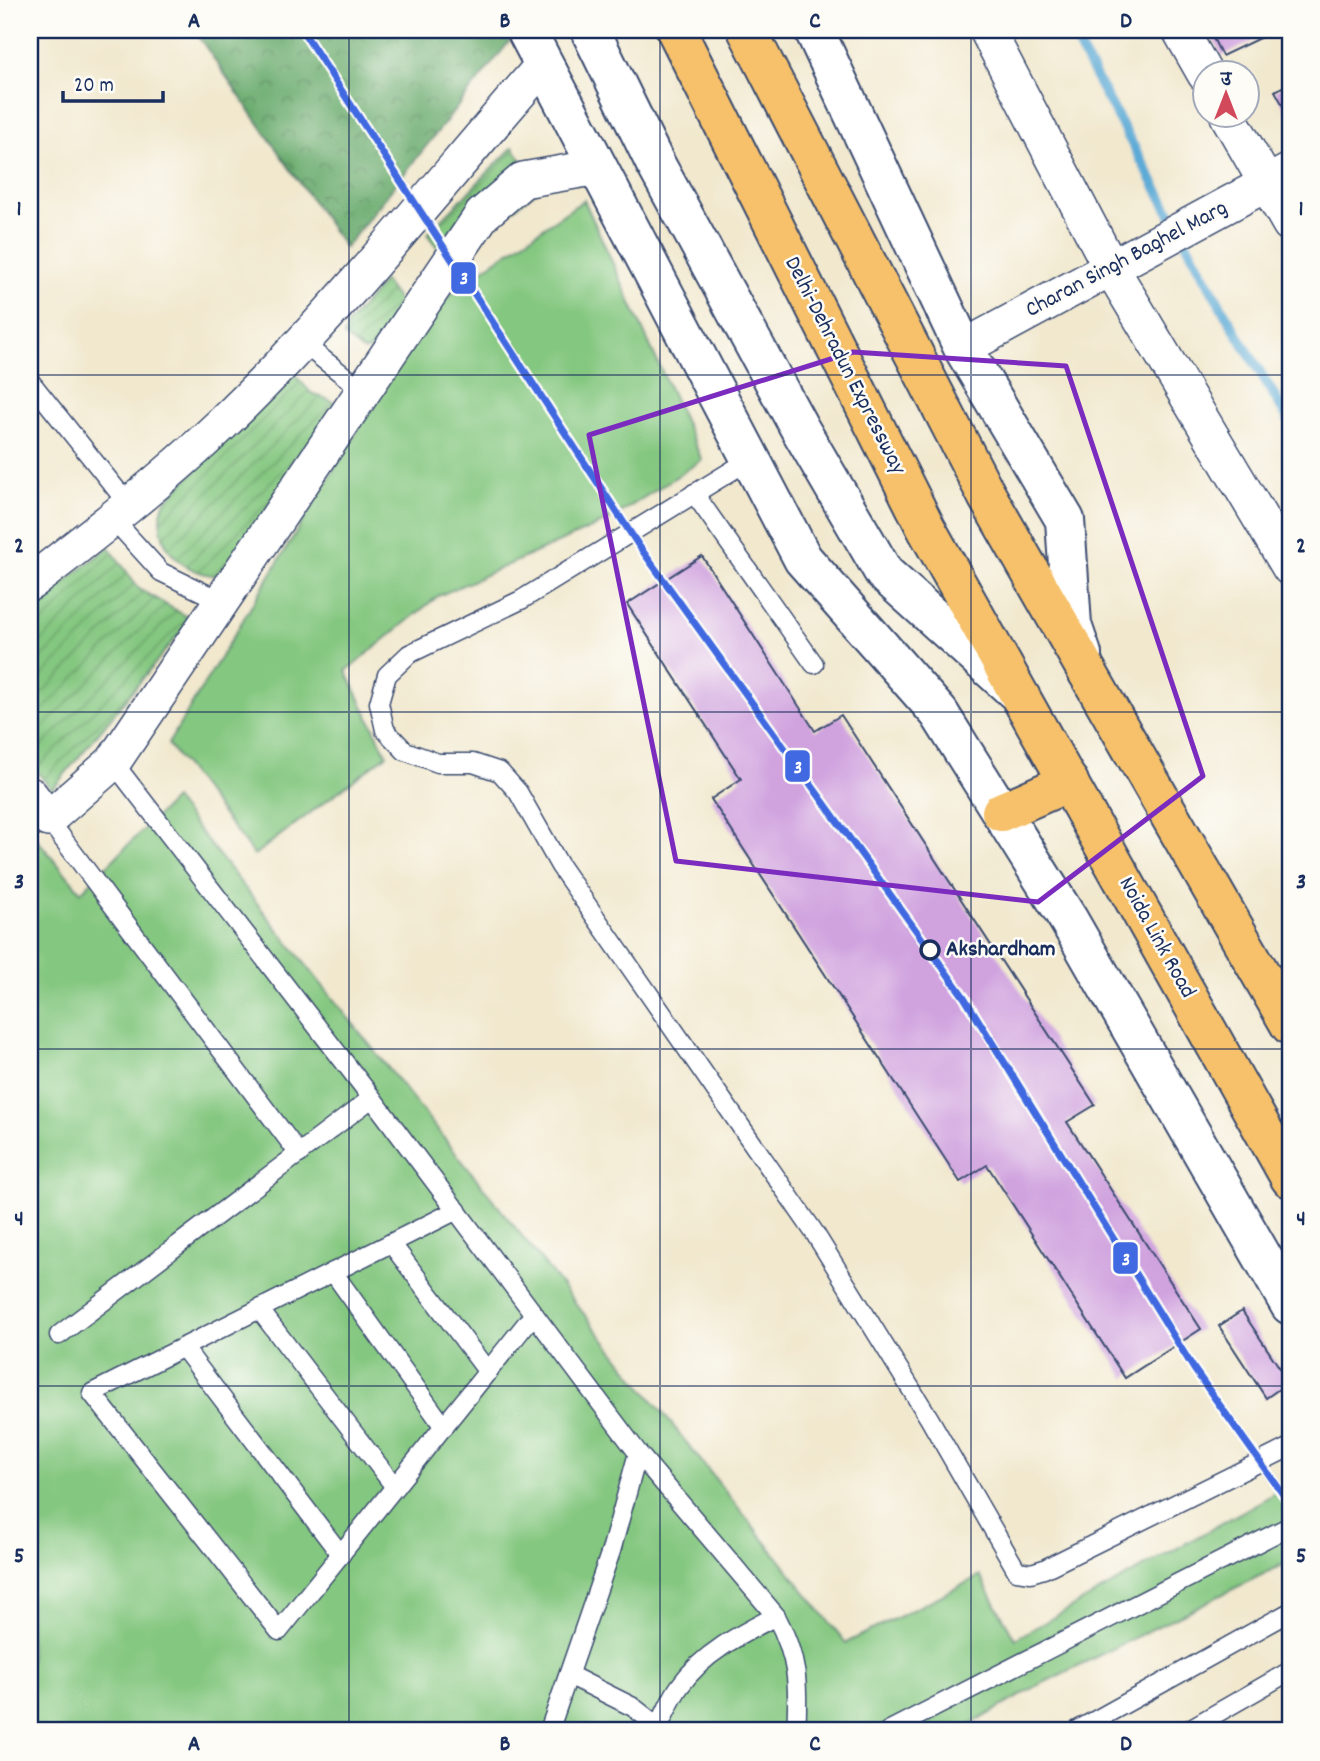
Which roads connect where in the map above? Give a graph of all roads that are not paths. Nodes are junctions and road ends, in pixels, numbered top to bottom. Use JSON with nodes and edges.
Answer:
{"nodes":[{"id":1,"x":526,"y":30,"type":"edge"},
{"id":2,"x":590,"y":30,"type":"edge"},
{"id":3,"x":676,"y":30,"type":"edge"},
{"id":4,"x":747,"y":30,"type":"edge"},
{"id":5,"x":814,"y":30,"type":"edge"},
{"id":6,"x":987,"y":30,"type":"edge"},
{"id":7,"x":1181,"y":30,"type":"edge"},
{"id":8,"x":1197,"y":60,"type":"edge"},
{"id":9,"x":544,"y":64,"type":"junction"},
{"id":10,"x":1236,"y":130,"type":"edge"},
{"id":11,"x":598,"y":167,"type":"junction"},
{"id":12,"x":1268,"y":184,"type":"edge"},
{"id":13,"x":1290,"y":224,"type":"edge"},
{"id":14,"x":1111,"y":268,"type":"junction"},
{"id":15,"x":301,"y":342,"type":"junction"},
{"id":16,"x":963,"y":348,"type":"junction"},
{"id":17,"x":30,"y":381,"type":"edge"},
{"id":18,"x":366,"y":392,"type":"junction"},
{"id":19,"x":751,"y":459,"type":"junction"},
{"id":20,"x":694,"y":493,"type":"junction"},
{"id":21,"x":120,"y":511,"type":"junction"},
{"id":22,"x":1290,"y":568,"type":"edge"},
{"id":23,"x":30,"y":583,"type":"edge"},
{"id":24,"x":223,"y":602,"type":"junction"},
{"id":25,"x":814,"y":664,"type":"dead end"},
{"id":26,"x":1088,"y":673,"type":"junction"},
{"id":27,"x":1021,"y":698,"type":"junction"},
{"id":28,"x":113,"y":762,"type":"junction"},
{"id":29,"x":1069,"y":782,"type":"junction"},
{"id":30,"x":39,"y":807,"type":"edge"},
{"id":31,"x":1001,"y":812,"type":"junction"},
{"id":32,"x":1290,"y":1025,"type":"edge"},
{"id":33,"x":372,"y":1098,"type":"junction"},
{"id":34,"x":299,"y":1154,"type":"junction"},
{"id":35,"x":1290,"y":1178,"type":"edge"},
{"id":36,"x":457,"y":1210,"type":"junction"},
{"id":37,"x":391,"y":1243,"type":"junction"},
{"id":38,"x":333,"y":1272,"type":"junction"},
{"id":39,"x":1290,"y":1305,"type":"edge"},
{"id":40,"x":259,"y":1309,"type":"junction"},
{"id":41,"x":534,"y":1314,"type":"junction"},
{"id":42,"x":59,"y":1335,"type":"dead end"},
{"id":43,"x":183,"y":1348,"type":"junction"},
{"id":44,"x":488,"y":1372,"type":"junction"},
{"id":45,"x":444,"y":1427,"type":"junction"},
{"id":46,"x":1290,"y":1447,"type":"edge"},
{"id":47,"x":638,"y":1452,"type":"junction"},
{"id":48,"x":395,"y":1487,"type":"junction"},
{"id":49,"x":1290,"y":1526,"type":"edge"},
{"id":50,"x":341,"y":1555,"type":"junction"},
{"id":51,"x":1290,"y":1612,"type":"edge"},
{"id":52,"x":776,"y":1616,"type":"junction"},
{"id":53,"x":1290,"y":1671,"type":"edge"},
{"id":54,"x":569,"y":1675,"type":"junction"},
{"id":55,"x":662,"y":1728,"type":"edge"},
{"id":56,"x":549,"y":1731,"type":"edge"},
{"id":57,"x":796,"y":1731,"type":"edge"},
{"id":58,"x":888,"y":1731,"type":"edge"},
{"id":59,"x":1076,"y":1731,"type":"edge"},
{"id":60,"x":1186,"y":1731,"type":"edge"}],
"edges":[{"from":1,"to":9,"type":"street"},
{"from":2,"to":27,"type":"street"},
{"from":3,"to":27,"type":"highway","name":"Delhi-Dehradun Expressway"},
{"from":4,"to":26,"type":"highway"},
{"from":5,"to":16,"type":"street"},
{"from":6,"to":14,"type":"street"},
{"from":7,"to":8,"type":"street"},
{"from":9,"to":11,"type":"street"},
{"from":9,"to":15,"type":"street"},
{"from":10,"to":12,"type":"street"},
{"from":11,"to":18,"type":"street"},
{"from":11,"to":19,"type":"street"},
{"from":12,"to":13,"type":"street"},
{"from":12,"to":14,"type":"street","name":"Charan Singh Baghel Marg"},
{"from":14,"to":16,"type":"street","name":"Charan Singh Baghel Marg"},
{"from":14,"to":22,"type":"street"},
{"from":15,"to":18,"type":"lane"},
{"from":15,"to":21,"type":"street"},
{"from":16,"to":26,"type":"street"},
{"from":17,"to":21,"type":"lane"},
{"from":18,"to":24,"type":"street"},
{"from":19,"to":20,"type":"lane"},
{"from":19,"to":31,"type":"street"},
{"from":20,"to":25,"type":"lane"},
{"from":20,"to":46,"type":"lane"},
{"from":21,"to":23,"type":"street"},
{"from":21,"to":24,"type":"lane"},
{"from":24,"to":28,"type":"street"},
{"from":26,"to":32,"type":"highway"},
{"from":27,"to":29,"type":"highway","name":"Noida Link Road"},
{"from":28,"to":30,"type":"street"},
{"from":28,"to":33,"type":"lane"},
{"from":29,"to":31,"type":"highway"},
{"from":29,"to":35,"type":"highway","name":"Noida Link Road"},
{"from":30,"to":34,"type":"lane"},
{"from":31,"to":39,"type":"street"},
{"from":33,"to":34,"type":"lane"},
{"from":33,"to":36,"type":"lane"},
{"from":34,"to":42,"type":"lane"},
{"from":36,"to":37,"type":"lane"},
{"from":36,"to":41,"type":"lane"},
{"from":37,"to":38,"type":"lane"},
{"from":37,"to":44,"type":"lane"},
{"from":38,"to":40,"type":"lane"},
{"from":38,"to":45,"type":"lane"},
{"from":40,"to":43,"type":"lane"},
{"from":40,"to":48,"type":"lane"},
{"from":41,"to":44,"type":"lane"},
{"from":41,"to":47,"type":"lane"},
{"from":43,"to":50,"type":"lane"},
{"from":43,"to":50,"type":"lane"},
{"from":44,"to":45,"type":"lane"},
{"from":45,"to":48,"type":"lane"},
{"from":47,"to":52,"type":"lane"},
{"from":47,"to":54,"type":"lane"},
{"from":48,"to":50,"type":"lane"},
{"from":49,"to":58,"type":"lane"},
{"from":51,"to":59,"type":"lane"},
{"from":52,"to":55,"type":"lane"},
{"from":52,"to":57,"type":"lane"},
{"from":53,"to":60,"type":"lane"},
{"from":54,"to":55,"type":"lane"},
{"from":54,"to":56,"type":"lane"}]}
